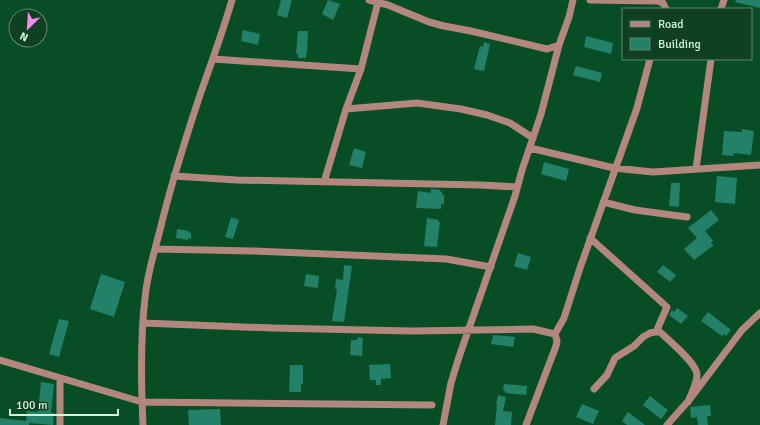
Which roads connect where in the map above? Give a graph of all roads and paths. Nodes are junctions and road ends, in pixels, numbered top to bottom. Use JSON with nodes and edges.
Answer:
{"nodes":[{"id":1,"x":232,"y":0,"type":"edge"},
{"id":2,"x":369,"y":0,"type":"edge"},
{"id":3,"x":573,"y":0,"type":"edge"},
{"id":4,"x":590,"y":0,"type":"edge"},
{"id":5,"x":378,"y":2,"type":"junction"},
{"id":6,"x":666,"y":8,"type":"edge"},
{"id":7,"x":559,"y":45,"type":"junction"},
{"id":8,"x":547,"y":49,"type":"junction"},
{"id":9,"x":213,"y":59,"type":"junction"},
{"id":10,"x":556,"y":59,"type":"junction"},
{"id":11,"x":650,"y":60,"type":"edge"},
{"id":12,"x":711,"y":60,"type":"edge"},
{"id":13,"x":361,"y":68,"type":"junction"},
{"id":14,"x":346,"y":109,"type":"junction"},
{"id":15,"x":533,"y":138,"type":"junction"},
{"id":16,"x":530,"y":148,"type":"junction"},
{"id":17,"x":760,"y":165,"type":"edge"},
{"id":18,"x":614,"y":168,"type":"junction"},
{"id":19,"x":696,"y":170,"type":"junction"},
{"id":20,"x":174,"y":176,"type":"junction"},
{"id":21,"x":324,"y":182,"type":"junction"},
{"id":22,"x":518,"y":187,"type":"junction"},
{"id":23,"x":603,"y":202,"type":"junction"},
{"id":24,"x":687,"y":217,"type":"dead end"},
{"id":25,"x":590,"y":238,"type":"junction"},
{"id":26,"x":155,"y":249,"type":"junction"},
{"id":27,"x":491,"y":267,"type":"junction"},
{"id":28,"x":760,"y":314,"type":"edge"},
{"id":29,"x":143,"y":322,"type":"junction"},
{"id":30,"x":468,"y":330,"type":"junction"},
{"id":31,"x":656,"y":332,"type":"junction"},
{"id":32,"x":555,"y":334,"type":"junction"},
{"id":33,"x":0,"y":360,"type":"edge"},
{"id":34,"x":60,"y":378,"type":"junction"},
{"id":35,"x":594,"y":389,"type":"dead end"},
{"id":36,"x":142,"y":402,"type":"junction"},
{"id":37,"x":688,"y":402,"type":"junction"},
{"id":38,"x":432,"y":404,"type":"dead end"},
{"id":39,"x":60,"y":425,"type":"edge"},
{"id":40,"x":143,"y":425,"type":"edge"},
{"id":41,"x":443,"y":425,"type":"edge"},
{"id":42,"x":526,"y":425,"type":"edge"},
{"id":43,"x":667,"y":425,"type":"edge"}],
"edges":[{"from":1,"to":9,"type":"street"},
{"from":2,"to":5,"type":"street"},
{"from":3,"to":7,"type":"street"},
{"from":4,"to":6,"type":"street"},
{"from":5,"to":8,"type":"street"},
{"from":5,"to":13,"type":"street"},
{"from":7,"to":8,"type":"street"},
{"from":7,"to":10,"type":"street"},
{"from":8,"to":10,"type":"street"},
{"from":9,"to":13,"type":"street"},
{"from":9,"to":20,"type":"street"},
{"from":10,"to":15,"type":"street"},
{"from":11,"to":18,"type":"street"},
{"from":12,"to":19,"type":"street"},
{"from":13,"to":14,"type":"street"},
{"from":14,"to":15,"type":"street"},
{"from":14,"to":21,"type":"street"},
{"from":15,"to":16,"type":"street"},
{"from":16,"to":18,"type":"street"},
{"from":16,"to":22,"type":"street"},
{"from":17,"to":19,"type":"street"},
{"from":18,"to":19,"type":"street"},
{"from":18,"to":23,"type":"street"},
{"from":20,"to":21,"type":"street"},
{"from":20,"to":26,"type":"street"},
{"from":21,"to":22,"type":"street"},
{"from":22,"to":27,"type":"street"},
{"from":23,"to":24,"type":"street"},
{"from":23,"to":25,"type":"street"},
{"from":25,"to":31,"type":"street"},
{"from":25,"to":32,"type":"street"},
{"from":26,"to":27,"type":"street"},
{"from":26,"to":29,"type":"street"},
{"from":27,"to":30,"type":"street"},
{"from":28,"to":37,"type":"street"},
{"from":29,"to":30,"type":"street"},
{"from":29,"to":36,"type":"street"},
{"from":30,"to":32,"type":"street"},
{"from":30,"to":41,"type":"street"},
{"from":31,"to":35,"type":"street"},
{"from":31,"to":37,"type":"street"},
{"from":32,"to":42,"type":"street"},
{"from":33,"to":34,"type":"street"},
{"from":34,"to":36,"type":"street"},
{"from":34,"to":39,"type":"street"},
{"from":36,"to":38,"type":"street"},
{"from":36,"to":40,"type":"street"},
{"from":37,"to":43,"type":"street"}]}
